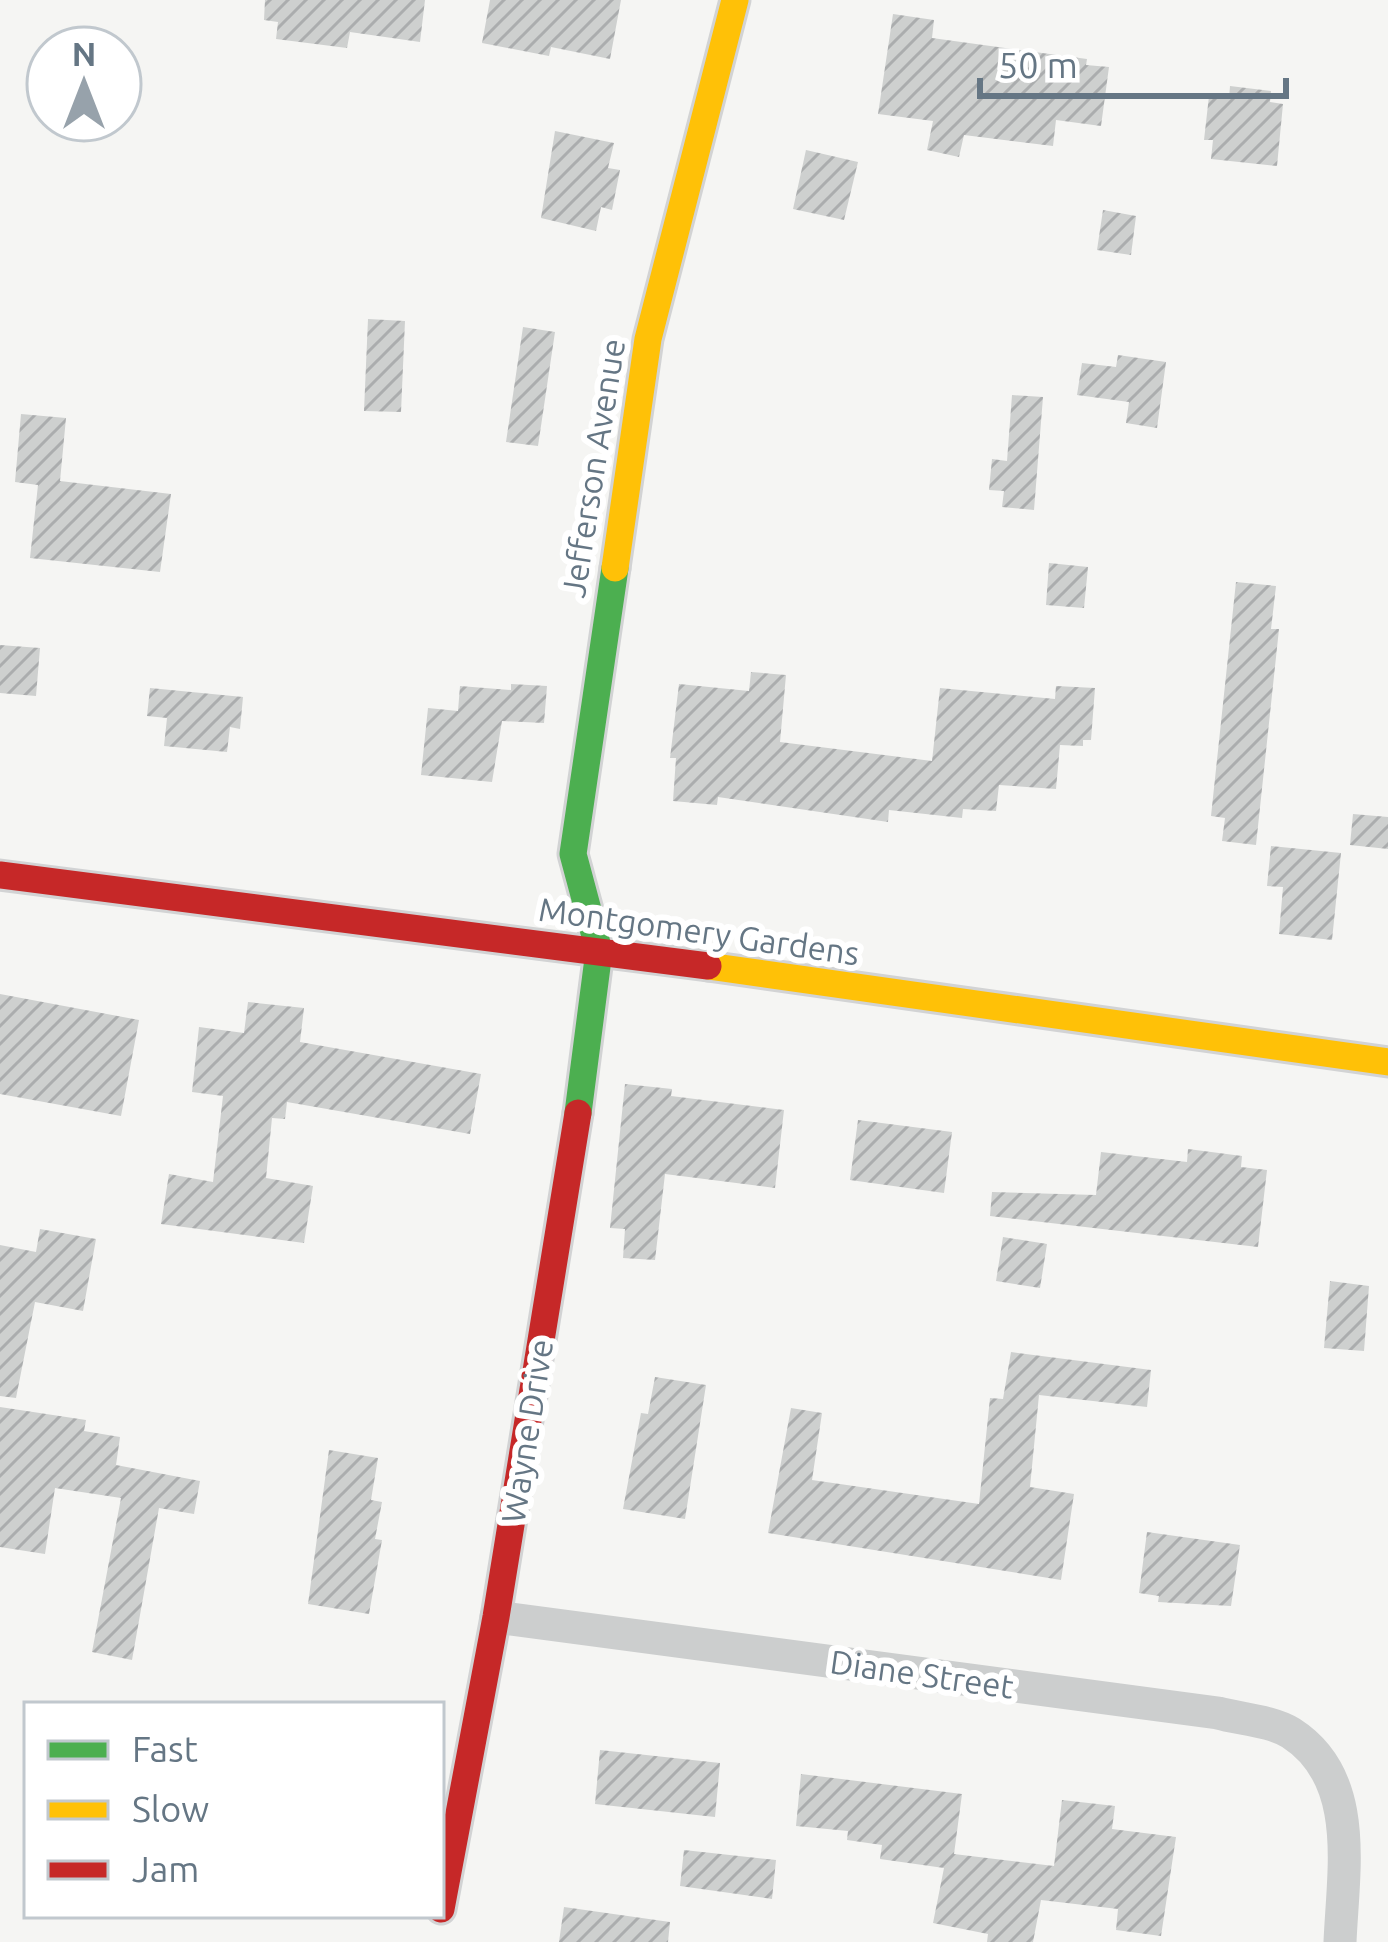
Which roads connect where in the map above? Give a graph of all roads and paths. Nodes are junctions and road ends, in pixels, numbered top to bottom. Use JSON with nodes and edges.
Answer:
{"nodes":[{"id":1,"x":735,"y":0,"type":"edge"},
{"id":2,"x":0,"y":875,"type":"edge"},
{"id":3,"x":598,"y":951,"type":"junction"},
{"id":4,"x":1388,"y":1062,"type":"edge"},
{"id":5,"x":496,"y":1617,"type":"junction"},
{"id":6,"x":444,"y":1896,"type":"edge"},
{"id":7,"x":1340,"y":1942,"type":"edge"}],
"edges":[{"from":1,"to":3,"type":"street","name":"Jefferson Avenue"},
{"from":2,"to":3,"type":"street","name":"Montgomery Gardens"},
{"from":3,"to":4,"type":"street","name":"Montgomery Gardens"},
{"from":3,"to":5,"type":"street","name":"Wayne Drive"},
{"from":5,"to":6,"type":"street","name":"Wayne Drive"},
{"from":5,"to":7,"type":"street","name":"Diane Street"}]}
